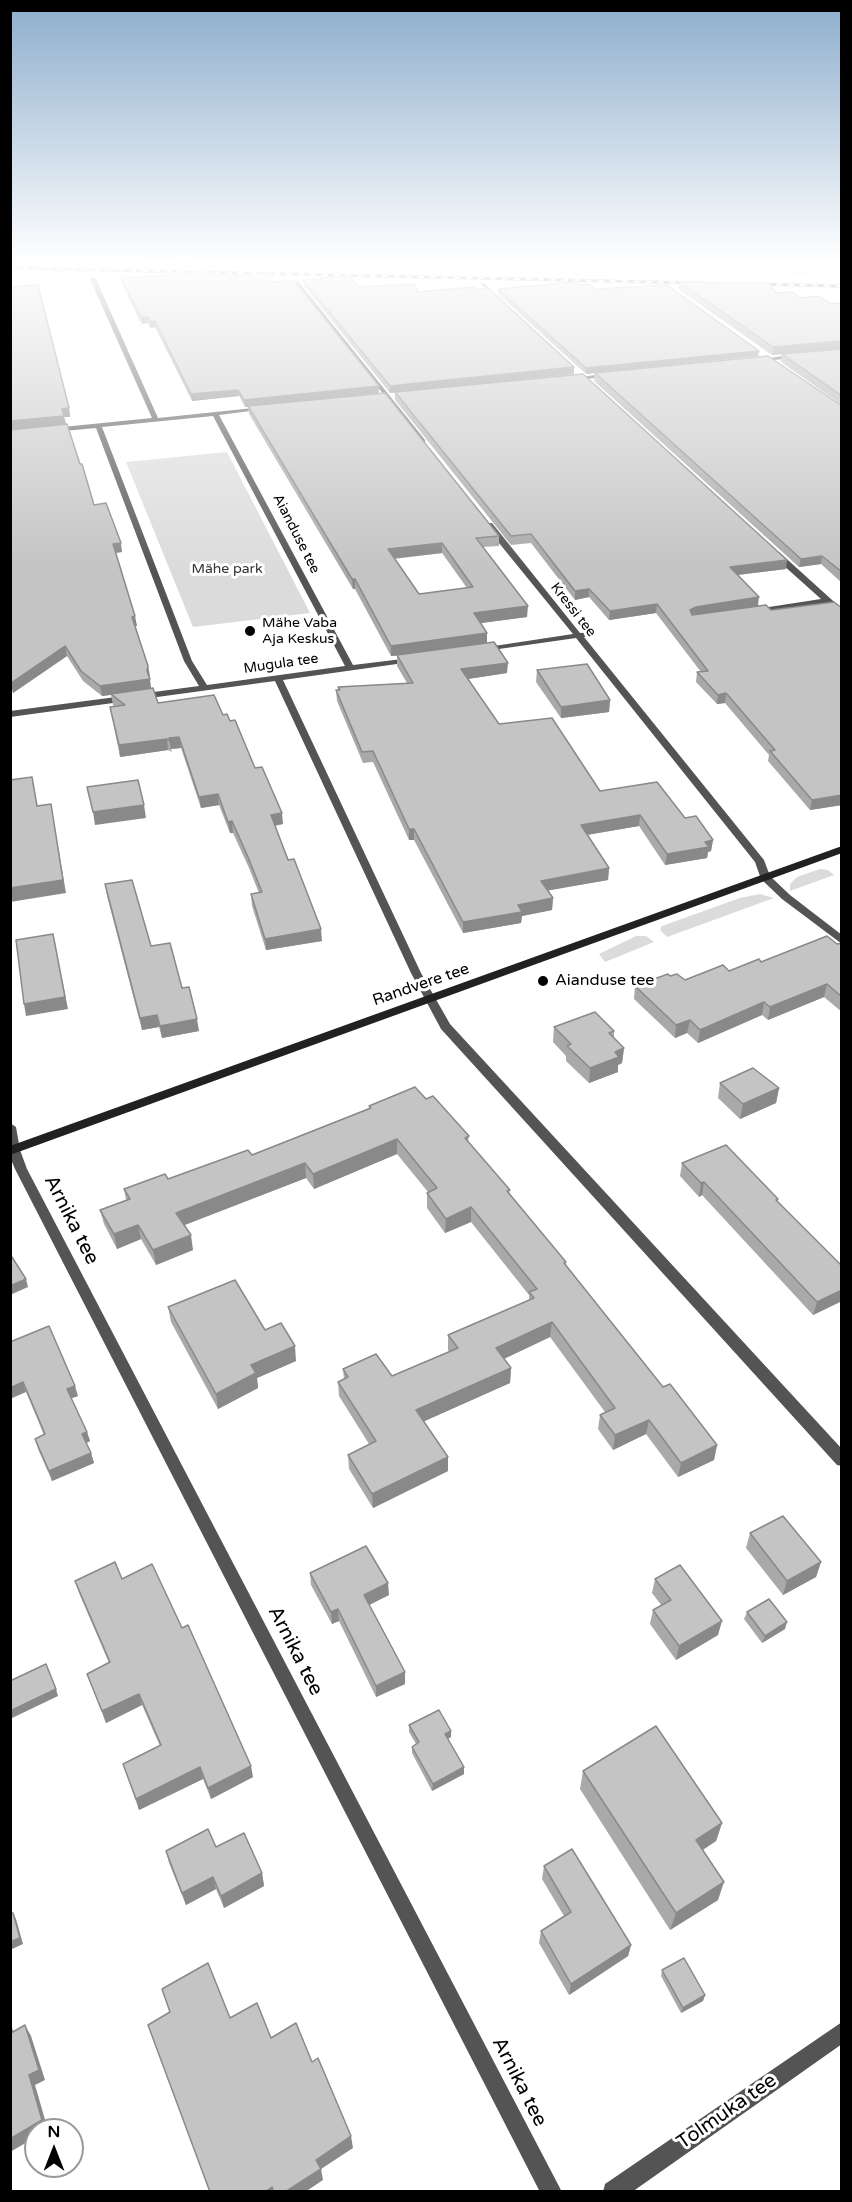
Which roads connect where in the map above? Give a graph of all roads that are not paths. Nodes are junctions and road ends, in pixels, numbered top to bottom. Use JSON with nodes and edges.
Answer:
{"nodes":[{"id":1,"x":131,"y":365,"type":"edge"},
{"id":2,"x":362,"y":365,"type":"edge"},
{"id":3,"x":574,"y":370,"type":"edge"},
{"id":4,"x":617,"y":374,"type":"edge"},
{"id":5,"x":582,"y":378,"type":"junction"},
{"id":6,"x":560,"y":380,"type":"edge"},
{"id":7,"x":591,"y":386,"type":"edge"},
{"id":8,"x":400,"y":396,"type":"edge"},
{"id":9,"x":388,"y":397,"type":"junction"},
{"id":10,"x":377,"y":398,"type":"edge"},
{"id":11,"x":273,"y":408,"type":"edge"},
{"id":12,"x":215,"y":414,"type":"junction"},
{"id":13,"x":156,"y":420,"type":"junction"},
{"id":14,"x":99,"y":426,"type":"junction"},
{"id":15,"x":44,"y":431,"type":"edge"},
{"id":16,"x":432,"y":452,"type":"edge"},
{"id":17,"x":483,"y":517,"type":"edge"},
{"id":18,"x":766,"y":545,"type":"edge"},
{"id":19,"x":827,"y":601,"type":"junction"},
{"id":20,"x":750,"y":612,"type":"edge"},
{"id":21,"x":842,"y":614,"type":"edge"},
{"id":22,"x":590,"y":634,"type":"dead end"},
{"id":23,"x":577,"y":636,"type":"junction"},
{"id":24,"x":475,"y":651,"type":"edge"},
{"id":25,"x":418,"y":659,"type":"edge"},
{"id":26,"x":350,"y":668,"type":"junction"},
{"id":27,"x":278,"y":678,"type":"junction"},
{"id":28,"x":205,"y":688,"type":"junction"},
{"id":29,"x":10,"y":714,"type":"edge"},
{"id":30,"x":842,"y":849,"type":"edge"},
{"id":31,"x":765,"y":877,"type":"junction"},
{"id":32,"x":842,"y":941,"type":"edge"},
{"id":33,"x":429,"y":1000,"type":"junction"},
{"id":34,"x":10,"y":1127,"type":"edge"},
{"id":35,"x":12,"y":1150,"type":"edge"},
{"id":36,"x":842,"y":1460,"type":"edge"},
{"id":37,"x":842,"y":2032,"type":"edge"},
{"id":38,"x":552,"y":2192,"type":"edge"},
{"id":39,"x":614,"y":2192,"type":"edge"}],
"edges":[{"from":1,"to":13,"type":"street"},
{"from":2,"to":9,"type":"street"},
{"from":3,"to":5,"type":"street"},
{"from":4,"to":5,"type":"street"},
{"from":5,"to":6,"type":"street"},
{"from":5,"to":7,"type":"street"},
{"from":8,"to":9,"type":"street"},
{"from":9,"to":10,"type":"street"},
{"from":9,"to":16,"type":"street"},
{"from":11,"to":12,"type":"street"},
{"from":12,"to":13,"type":"street"},
{"from":12,"to":26,"type":"street","name":"Aianduse tee"},
{"from":13,"to":14,"type":"street"},
{"from":14,"to":15,"type":"street"},
{"from":14,"to":28,"type":"street"},
{"from":17,"to":23,"type":"street","name":"Kressi tee"},
{"from":18,"to":19,"type":"street"},
{"from":19,"to":20,"type":"street"},
{"from":19,"to":21,"type":"street"},
{"from":22,"to":23,"type":"street"},
{"from":23,"to":24,"type":"street"},
{"from":23,"to":31,"type":"street","name":"Kressi tee"},
{"from":25,"to":26,"type":"street","name":"Mugula tee"},
{"from":26,"to":27,"type":"street","name":"Mugula tee"},
{"from":27,"to":28,"type":"street","name":"Mugula tee"},
{"from":27,"to":33,"type":"street"},
{"from":28,"to":29,"type":"street","name":"Mugula tee"},
{"from":30,"to":31,"type":"main road","name":"Randvere tee"},
{"from":31,"to":32,"type":"street","name":"Kressi tee"},
{"from":31,"to":33,"type":"main road","name":"Randvere tee"},
{"from":33,"to":35,"type":"main road","name":"Randvere tee"},
{"from":33,"to":36,"type":"street"},
{"from":34,"to":35,"type":"street","name":"Arnika tee"},
{"from":35,"to":38,"type":"street","name":"Arnika tee"},
{"from":37,"to":39,"type":"street","name":"Tolmuka tee"}]}
